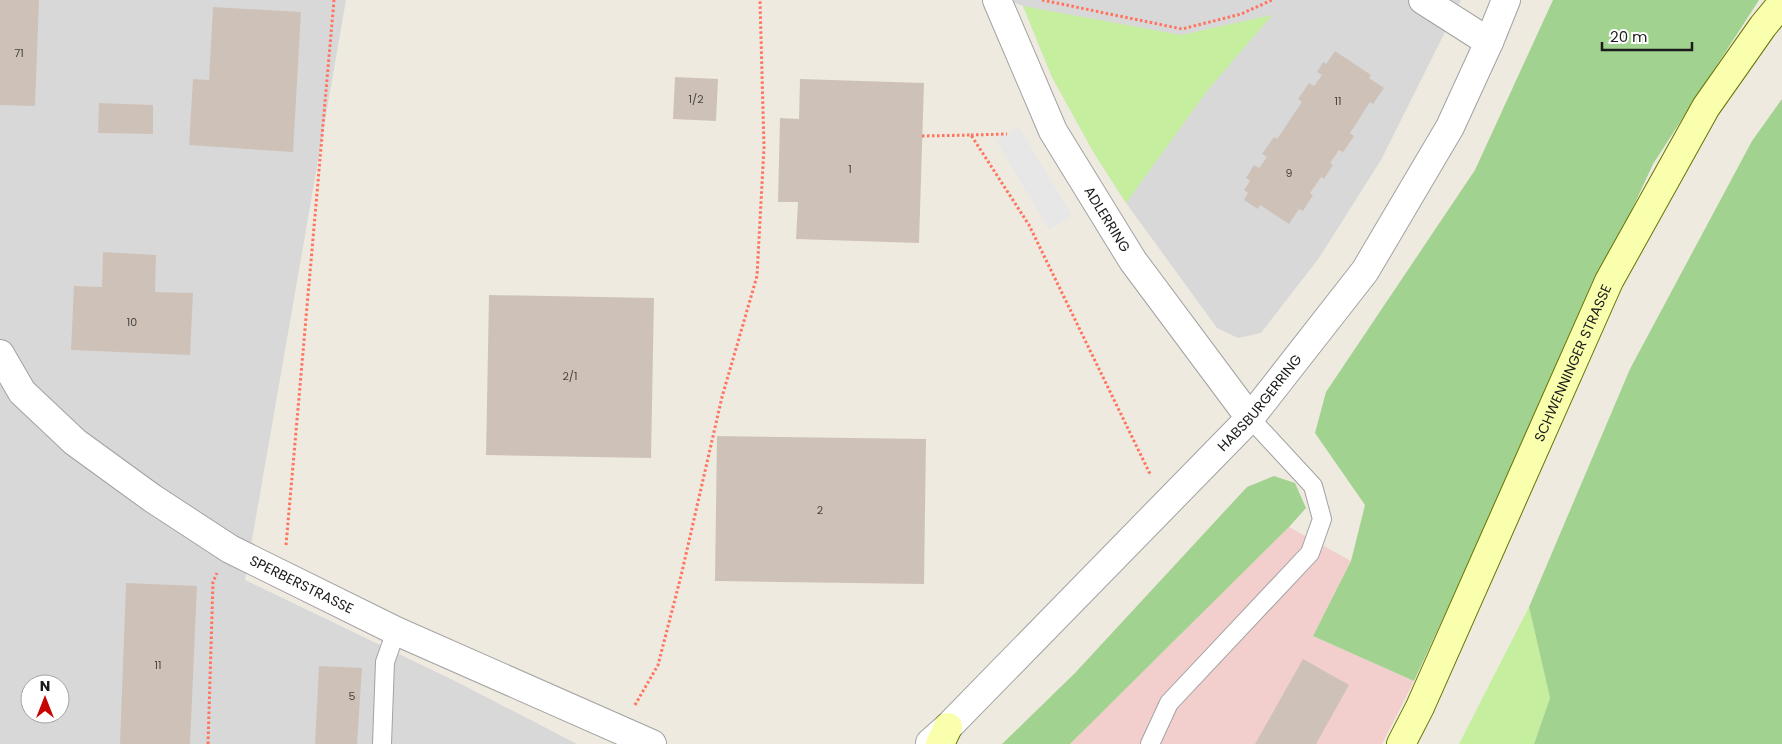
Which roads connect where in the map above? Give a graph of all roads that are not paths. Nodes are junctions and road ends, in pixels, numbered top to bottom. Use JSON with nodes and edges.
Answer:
{"nodes":[{"id":1,"x":997,"y":0,"type":"edge"},
{"id":2,"x":1423,"y":0,"type":"edge"},
{"id":3,"x":1506,"y":0,"type":"edge"},
{"id":4,"x":1782,"y":3,"type":"edge"},
{"id":5,"x":1489,"y":42,"type":"junction"},
{"id":6,"x":0,"y":354,"type":"edge"},
{"id":7,"x":1250,"y":418,"type":"junction"},
{"id":8,"x":396,"y":631,"type":"junction"},
{"id":9,"x":939,"y":738,"type":"edge"},
{"id":10,"x":644,"y":742,"type":"edge"},
{"id":11,"x":382,"y":744,"type":"edge"},
{"id":12,"x":1150,"y":744,"type":"edge"},
{"id":13,"x":1401,"y":744,"type":"edge"}],
"edges":[{"from":1,"to":7,"type":"street","name":"ADLERRING"},
{"from":2,"to":5,"type":"street"},
{"from":3,"to":5,"type":"street","name":"HABSBURGERRING"},
{"from":4,"to":13,"type":"main road","name":"SCHWENNINGER STRASSE"},
{"from":5,"to":7,"type":"street","name":"HABSBURGERRING"},
{"from":6,"to":8,"type":"street","name":"SPERBERSTRASSE"},
{"from":7,"to":9,"type":"street","name":"HABSBURGERRING"},
{"from":7,"to":12,"type":"lane"},
{"from":8,"to":10,"type":"street","name":"SPERBERSTRASSE"},
{"from":8,"to":11,"type":"lane"}]}
